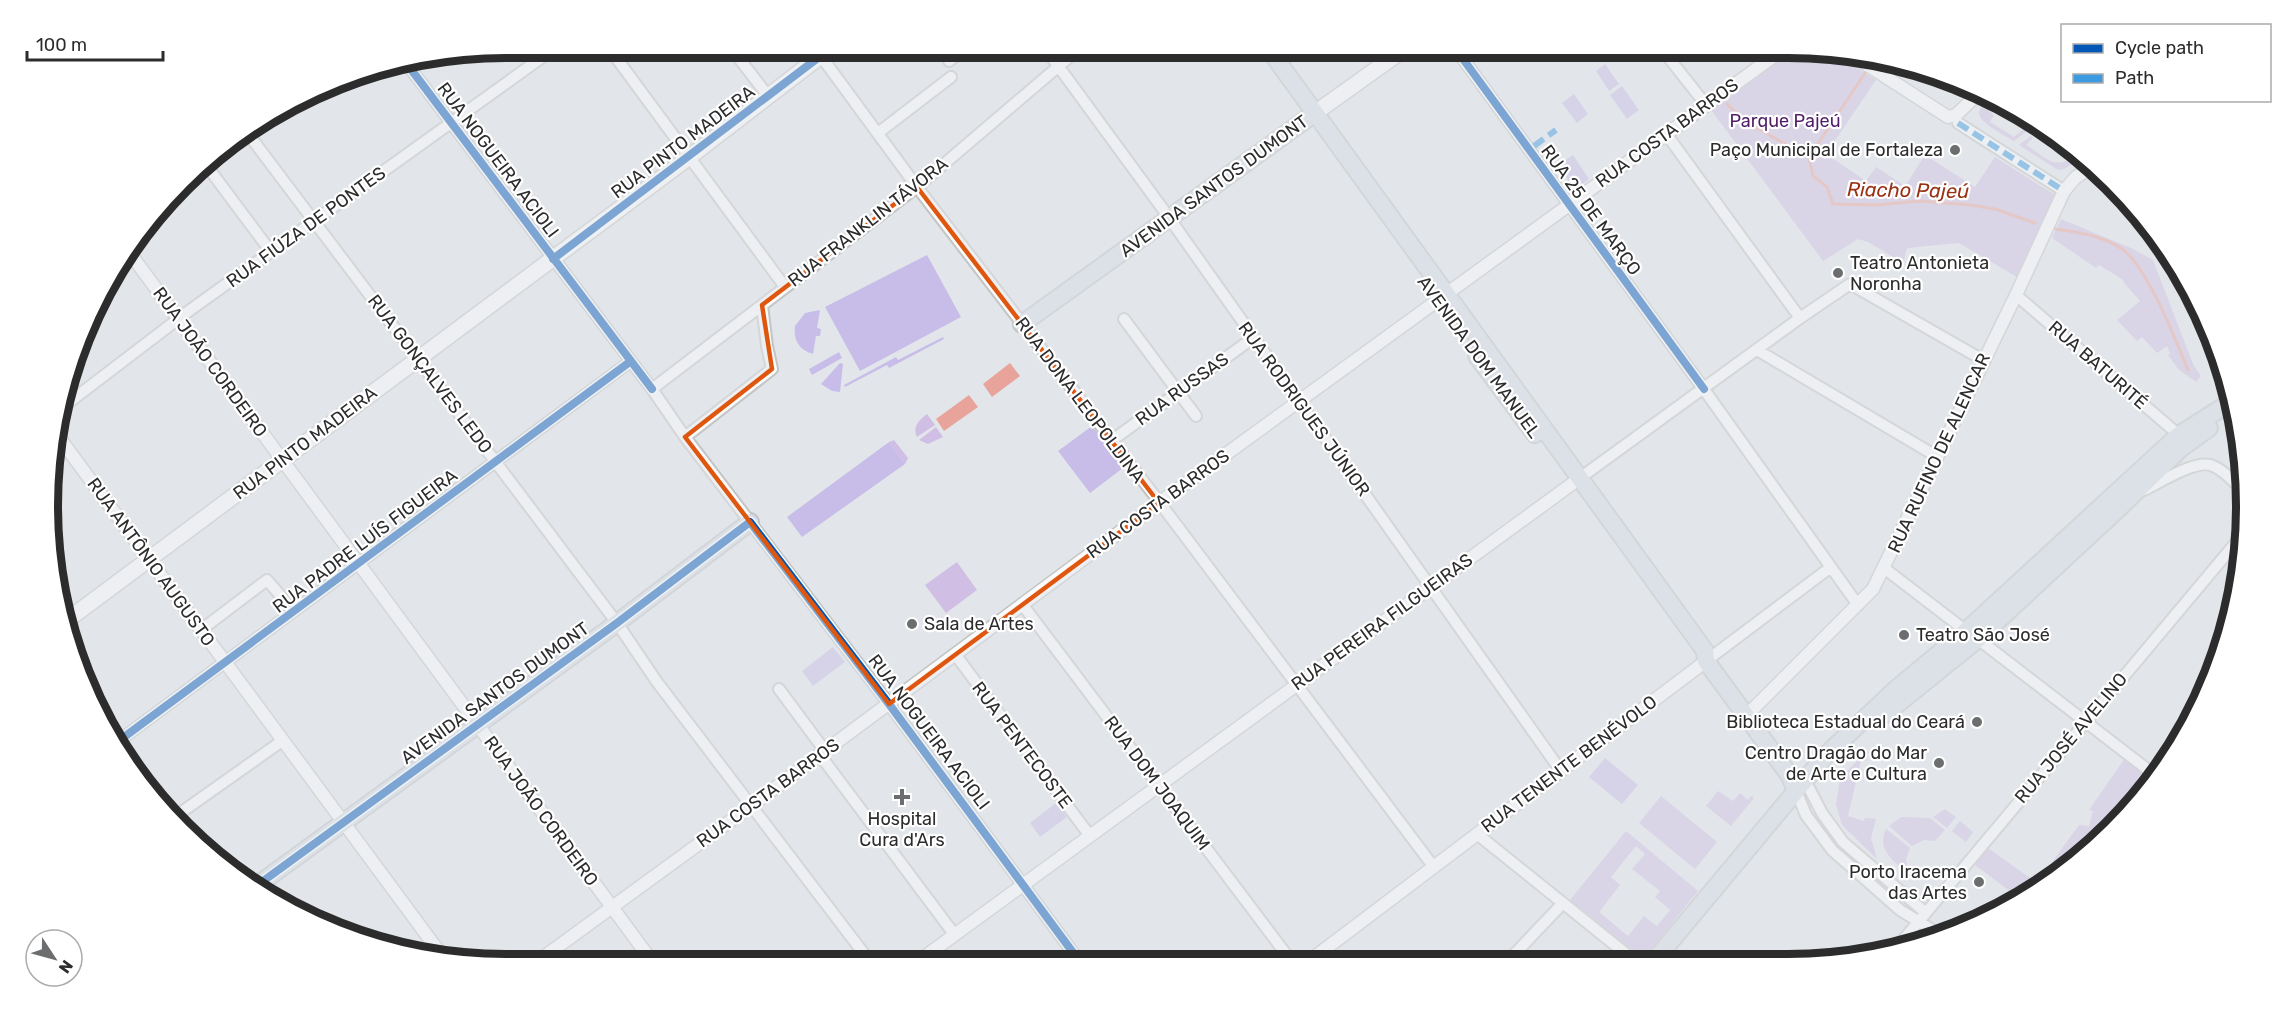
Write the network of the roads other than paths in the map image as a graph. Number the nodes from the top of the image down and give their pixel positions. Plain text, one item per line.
1 (541, 58) edge
2 (616, 58) edge
3 (739, 58) edge
4 (814, 58) edge
5 (827, 58) edge
6 (953, 58) edge
7 (1052, 58) edge
8 (1068, 58) edge
9 (1263, 58) edge
10 (1274, 58) edge
11 (1392, 58) edge
12 (1462, 58) edge
13 (1669, 58) edge
14 (1771, 58) edge
15 (949, 61) dead end
16 (1867, 65) edge
17 (1058, 66) junction
18 (411, 69) edge
19 (951, 77) dead end
20 (768, 96) junction
21 (1974, 99) edge
22 (1706, 105) junction
23 (1311, 116) junction
24 (1959, 118) junction
25 (452, 123) junction
26 (878, 133) junction
27 (1667, 135) junction
28 (251, 138) edge
29 (688, 158) junction
30 (210, 171) edge
31 (2085, 171) edge
32 (917, 187) junction
33 (2064, 190) junction
34 (1569, 205) junction
35 (1170, 219) junction
36 (315, 221) junction
37 (271, 252) junction
38 (133, 258) edge
39 (553, 259) junction
40 (785, 287) junction
41 (2016, 295) junction
42 (1442, 297) junction
43 (762, 305) junction
44 (1800, 318) junction
45 (177, 320) junction
46 (1124, 320) dead end
47 (1022, 324) junction
48 (1253, 338) junction
49 (1757, 350) junction
50 (419, 358) junction
51 (1983, 360) junction
52 (631, 361) junction
53 (651, 389) junction
54 (1704, 389) junction
55 (1178, 392) junction
56 (71, 400) edge
57 (1299, 402) junction
58 (2225, 407) edge
59 (2227, 415) edge
60 (1196, 416) dead end
61 (2200, 427) junction
62 (2179, 435) junction
63 (685, 437) junction
64 (1111, 441) junction
65 (63, 443) edge
66 (1936, 456) junction
67 (282, 461) junction
68 (495, 462) junction
69 (1576, 481) junction
70 (2236, 485) edge
71 (2130, 497) junction
72 (1159, 503) junction
73 (750, 522) junction
74 (2235, 543) edge
75 (150, 559) junction
76 (358, 564) junction
77 (1831, 567) junction
78 (1884, 568) junction
79 (1431, 586) junction
80 (286, 602) dead end
81 (1022, 604) junction
82 (1858, 605) junction
83 (73, 616) edge
84 (616, 623) junction
85 (201, 630) junction
86 (1972, 635) junction
87 (954, 654) junction
88 (1706, 661) junction
89 (225, 663) junction
90 (1296, 684) junction
91 (779, 689) dead end
92 (889, 704) junction
93 (1746, 716) junction
94 (2085, 721) junction
95 (477, 724) junction
96 (123, 738) edge
97 (282, 741) junction
98 (823, 753) junction
99 (1561, 771) junction
100 (2149, 771) edge
101 (1159, 785) junction
102 (1799, 785) junction
103 (752, 805) junction
104 (181, 812) edge
105 (343, 822) junction
106 (1477, 834) junction
107 (1090, 836) junction
108 (1433, 866) junction
109 (262, 881) edge
110 (1023, 884) junction
111 (1563, 903) junction
112 (612, 907) junction
113 (1922, 917) junction
114 (1934, 930) edge
115 (954, 934) junction
116 (1905, 938) edge
117 (436, 948) edge
118 (548, 954) edge
119 (647, 954) edge
120 (864, 954) edge
121 (928, 954) edge
122 (1073, 954) edge
123 (1286, 954) edge
124 (1318, 954) edge
125 (1515, 954) edge
126 (1626, 954) edge
127 (1660, 954) edge

1 - 25 street, RUA FIÚZA DE PONTES
2 - 29 street
3 - 20 street
4 - 20 main road, RUA PINTO MADEIRA
5 - 26 street, RUA DONA LEOPOLDINA
6 - 15 street
7 - 17 street, RUA RODRIGUES JÚNIOR
8 - 17 street, RUA FRANKLIN TÁVORA
9 - 23 main road, AVENIDA DOM MANUEL
10 - 23 main road, AVENIDA DOM MANUEL
11 - 23 main road, AVENIDA SANTOS DUMONT
12 - 34 street, RUA 25 DE MARÇO
13 - 22 street
14 - 22 street, RUA COSTA BARROS
16 - 24 street
17 - 32 street, RUA FRANKLIN TÁVORA
17 - 35 street, RUA RODRIGUES JÚNIOR
18 - 25 street, RUA NOGUEIRA ACIOLI
19 - 26 street
20 - 29 main road, RUA PINTO MADEIRA
21 - 24 street
22 - 27 street, RUA COSTA BARROS
23 - 35 main road, AVENIDA SANTOS DUMONT
23 - 42 main road, AVENIDA DOM MANUEL
24 - 33 street
25 - 36 street, RUA FIÚZA DE PONTES
25 - 39 street, RUA NOGUEIRA ACIOLI
26 - 32 street, RUA DONA LEOPOLDINA
27 - 34 street, RUA COSTA BARROS
27 - 44 street
28 - 36 street, RUA GONÇALVES LEDO
29 - 39 main road, RUA PINTO MADEIRA
29 - 40 street
30 - 37 street
31 - 33 street, RUA RUFINO DE ALENCAR
32 - 40 street, RUA FRANKLIN TÁVORA
32 - 47 street, RUA DONA LEOPOLDINA
33 - 41 street, RUA RUFINO DE ALENCAR
34 - 42 street, RUA COSTA BARROS
34 - 54 street, RUA 25 DE MARÇO
35 - 47 main road, AVENIDA SANTOS DUMONT
35 - 48 street, RUA RODRIGUES JÚNIOR
36 - 37 street, RUA FIÚZA DE PONTES
36 - 50 street, RUA GONÇALVES LEDO
37 - 45 street, RUA FIÚZA DE PONTES
38 - 45 street, RUA JOÃO CORDEIRO
39 - 50 main road, RUA PINTO MADEIRA
39 - 52 street, RUA NOGUEIRA ACIOLI
40 - 43 street, RUA FRANKLIN TÁVORA
41 - 51 street, RUA RUFINO DE ALENCAR
41 - 62 street, RUA BATURITÉ
42 - 57 street, RUA COSTA BARROS
42 - 69 main road, AVENIDA DOM MANUEL
43 - 53 street, RUA FRANKLIN TÁVORA
43 - 63 street
44 - 49 street, RUA PEREIRA FILGUEIRAS
44 - 51 street, RUA PEREIRA FILGUEIRAS
45 - 56 street, RUA FIÚZA DE PONTES
45 - 67 street, RUA JOÃO CORDEIRO
46 - 55 street
47 - 64 street, RUA DONA LEOPOLDINA
48 - 55 street, RUA RUSSAS
48 - 57 street, RUA RODRIGUES JÚNIOR
49 - 54 street, RUA PEREIRA FILGUEIRAS
49 - 66 street
50 - 67 main road, RUA PINTO MADEIRA
50 - 68 street, RUA GONÇALVES LEDO
51 - 66 street, RUA RUFINO DE ALENCAR
52 - 53 street, RUA NOGUEIRA ACIOLI
52 - 68 street, RUA PADRE LUÍS FIGUEIRA
53 - 63 street, RUA NOGUEIRA ACIOLI
54 - 69 street, RUA PEREIRA FILGUEIRAS
54 - 77 street, RUA 25 DE MARÇO
55 - 60 street
55 - 64 street, RUA RUSSAS
57 - 72 street, RUA COSTA BARROS
57 - 79 street, RUA RODRIGUES JÚNIOR
58 - 61 main road
59 - 61 main road
61 - 62 main road
61 - 71 main road
62 - 86 main road
63 - 73 street, RUA NOGUEIRA ACIOLI
64 - 72 street, RUA DONA LEOPOLDINA
65 - 75 street, RUA ANTÔNIO AUGUSTO
66 - 78 street, RUA RUFINO DE ALENCAR
67 - 75 main road, RUA PINTO MADEIRA
67 - 76 street, RUA JOÃO CORDEIRO
68 - 76 street, RUA PADRE LUÍS FIGUEIRA
68 - 84 street, RUA GONÇALVES LEDO
69 - 79 street, RUA PEREIRA FILGUEIRAS
69 - 88 main road, AVENIDA DOM MANUEL
70 - 71 street
71 - 86 main road
72 - 81 street, RUA COSTA BARROS
72 - 90 street, RUA DONA LEOPOLDINA
73 - 84 main road, AVENIDA SANTOS DUMONT
73 - 92 street, RUA NOGUEIRA ACIOLI
74 - 94 street, RUA JOSÉ AVELINO
75 - 83 main road, RUA PINTO MADEIRA
75 - 85 street, RUA ANTÔNIO AUGUSTO
76 - 89 street, RUA PADRE LUÍS FIGUEIRA
76 - 95 street, RUA JOÃO CORDEIRO
77 - 82 street, RUA 25 DE MARÇO
77 - 88 street, RUA TENENTE BENÉVOLO
78 - 82 street, RUA RUFINO DE ALENCAR
78 - 86 street
79 - 90 street, RUA PEREIRA FILGUEIRAS
79 - 99 street, RUA RODRIGUES JÚNIOR
80 - 85 street
81 - 87 street, RUA COSTA BARROS
81 - 101 street, RUA DOM JOAQUIM
82 - 93 street, RUA RUFINO DE ALENCAR
84 - 95 main road, AVENIDA SANTOS DUMONT
84 - 103 street, RUA GONÇALVES LEDO
85 - 89 street, RUA ANTÔNIO AUGUSTO
86 - 94 street
86 - 102 main road
87 - 92 street, RUA COSTA BARROS
87 - 107 street, RUA PENTECOSTE
88 - 93 main road, AVENIDA DOM MANUEL
88 - 99 street, RUA TENENTE BENÉVOLO
89 - 96 street, RUA PADRE LUÍS FIGUEIRA
89 - 97 street, RUA ANTÔNIO AUGUSTO
90 - 101 street, RUA PEREIRA FILGUEIRAS
90 - 108 street, RUA DONA LEOPOLDINA
91 - 98 street
92 - 98 street, RUA COSTA BARROS
92 - 110 street, RUA NOGUEIRA ACIOLI
93 - 102 main road, AVENIDA DOM MANUEL
94 - 100 street
94 - 113 street, RUA JOSÉ AVELINO
95 - 105 main road, AVENIDA SANTOS DUMONT
95 - 112 street, RUA JOÃO CORDEIRO
97 - 104 street
97 - 105 street, RUA ANTÔNIO AUGUSTO
98 - 103 street, RUA COSTA BARROS
98 - 115 street
99 - 106 street, RUA TENENTE BENÉVOLO
101 - 107 street, RUA PEREIRA FILGUEIRAS
101 - 123 street, RUA DOM JOAQUIM
102 - 113 street
102 - 127 main road
103 - 112 street, RUA COSTA BARROS
103 - 120 street, RUA GONÇALVES LEDO
105 - 109 main road, AVENIDA SANTOS DUMONT
105 - 117 street, RUA ANTÔNIO AUGUSTO
106 - 108 street, RUA TENENTE BENÉVOLO
106 - 111 street
107 - 110 street, RUA PEREIRA FILGUEIRAS
108 - 124 street, RUA TENENTE BENÉVOLO
110 - 115 street, RUA PEREIRA FILGUEIRAS
110 - 122 street, RUA NOGUEIRA ACIOLI
111 - 125 street
111 - 126 street
112 - 118 street, RUA COSTA BARROS
112 - 119 street, RUA JOÃO CORDEIRO
113 - 114 street
113 - 116 street, RUA JOSÉ AVELINO
115 - 121 street, RUA PEREIRA FILGUEIRAS

